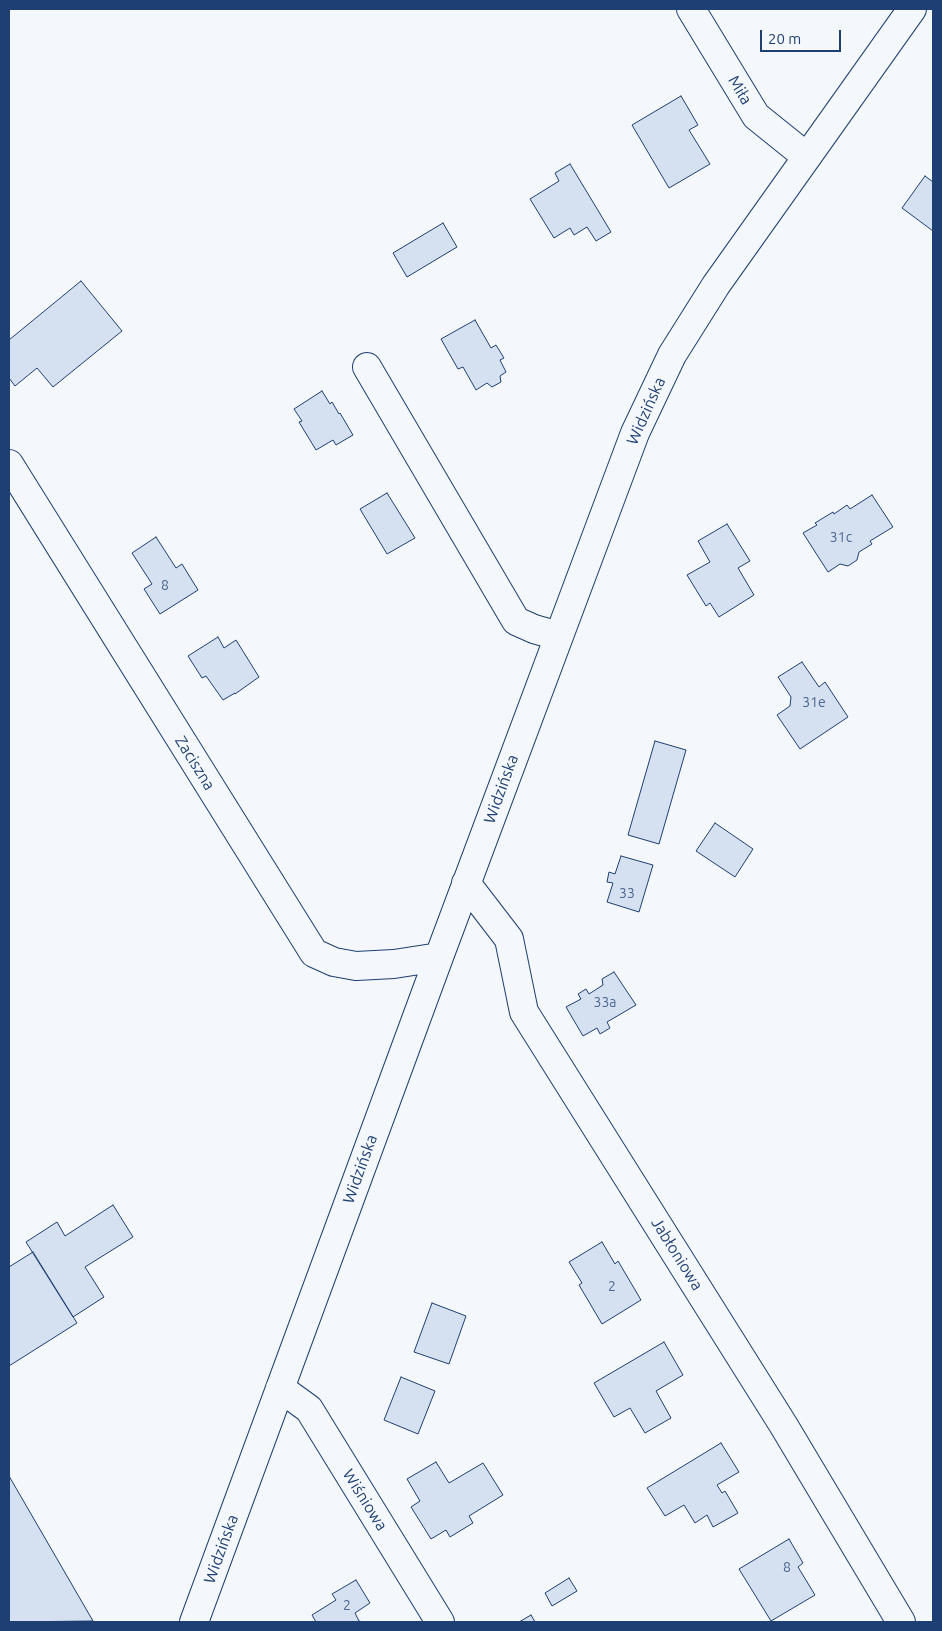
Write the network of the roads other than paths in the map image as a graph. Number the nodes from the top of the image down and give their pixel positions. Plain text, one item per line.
1 (691, 9) edge
2 (912, 9) edge
3 (807, 157) junction
4 (367, 367) dead end
5 (9, 464) edge
6 (558, 636) junction
7 (466, 883) junction
8 (438, 957) junction
9 (280, 1388) junction
10 (194, 1622) edge
11 (440, 1622) edge
12 (901, 1622) edge

1 - 3 street, Miła
2 - 3 street, Widzińska
3 - 6 street, Widzińska
4 - 6 street
5 - 8 street, Zaciszna
6 - 7 street, Widzińska
7 - 8 street, Widzińska
7 - 12 street, Jabłoniowa
8 - 9 street, Widzińska
9 - 10 street, Widzińska
9 - 11 street, Wiśniowa

